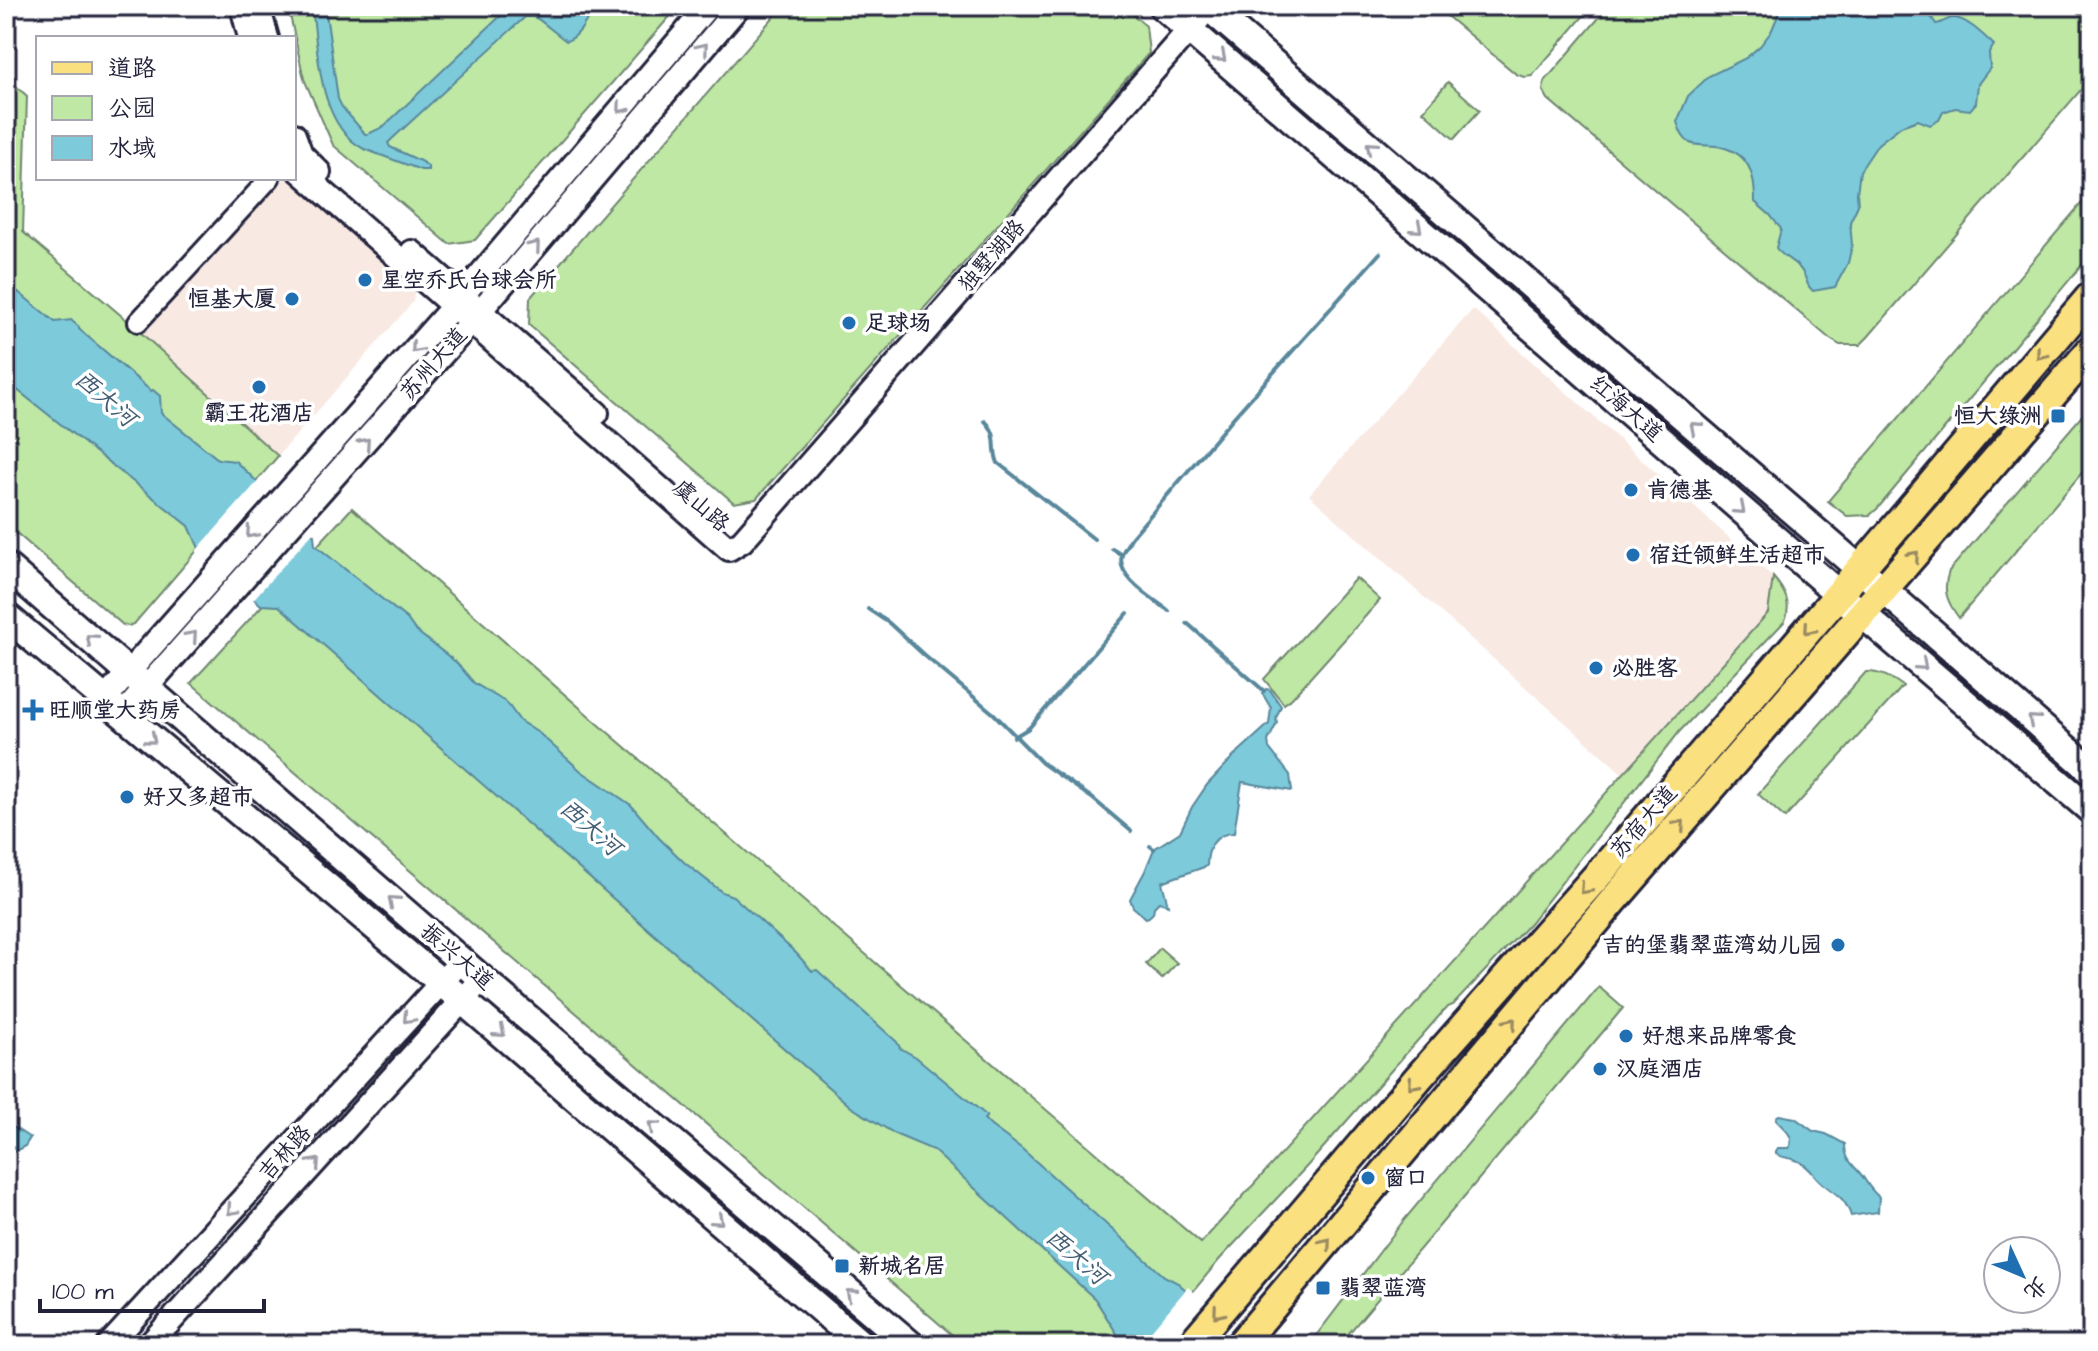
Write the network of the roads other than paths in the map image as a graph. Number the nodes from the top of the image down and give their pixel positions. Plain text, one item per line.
1 (242, 6) edge
2 (258, 6) edge
3 (708, 6) edge
4 (739, 6) edge
5 (1162, 6) edge
6 (1209, 6) edge
7 (1190, 29) junction
8 (250, 36) edge
9 (266, 36) edge
10 (296, 151) edge
11 (268, 180) edge
12 (2092, 295) edge
13 (457, 301) junction
14 (475, 317) junction
15 (138, 322) dead end
16 (2092, 349) edge
17 (742, 541) joint
18 (6, 566) edge
19 (1860, 569) junction
20 (1884, 590) junction
21 (1839, 594) junction
22 (1863, 615) junction
23 (6, 616) edge
24 (138, 679) junction
25 (113, 708) junction
26 (2092, 771) edge
27 (2092, 811) edge
28 (461, 961) junction
29 (482, 979) junction
30 (440, 982) junction
31 (462, 1000) junction
32 (109, 1345) edge
33 (149, 1345) edge
34 (862, 1345) edge
35 (911, 1345) edge
36 (1191, 1345) edge
37 (1240, 1345) edge

1 - 8 street
2 - 9 street
3 -> 13 street, 苏州大道
14 -> 4 street, 苏州大道
5 - 7 main road, 红海大道
6 - 7 street, 独墅湖路
19 -> 6 main road, 红海大道
7 - 17 street, 独墅湖路
7 -> 21 main road, 红海大道
10 - 13 street, 虞山路
11 - 15 street
12 -> 19 main road, 苏宿大道
13 - 14 street, 虞山路
13 -> 24 street, 苏州大道
14 - 17 street, 虞山路
24 -> 14 street, 苏州大道
20 -> 16 main road, 苏宿大道
24 -> 18 main road, 振兴大道
19 - 20 main road, 红海大道
19 - 21 main road, 苏宿大道
20 - 22 main road, 苏宿大道
26 -> 20 main road, 红海大道
21 - 22 main road, 红海大道
21 -> 36 main road, 苏宿大道
22 -> 27 main road, 红海大道
37 -> 22 main road, 苏宿大道
23 - 25 main road, 振兴大道
24 - 25 street, 苏州大道
28 -> 24 main road, 振兴大道
25 -> 30 main road, 振兴大道
28 - 29 main road, 振兴大道
28 - 30 street, 吉林路
29 - 31 street, 吉林路
35 -> 29 main road, 振兴大道
30 - 31 main road, 振兴大道
30 -> 32 street, 吉林路
33 -> 31 street, 吉林路
31 -> 34 main road, 振兴大道

